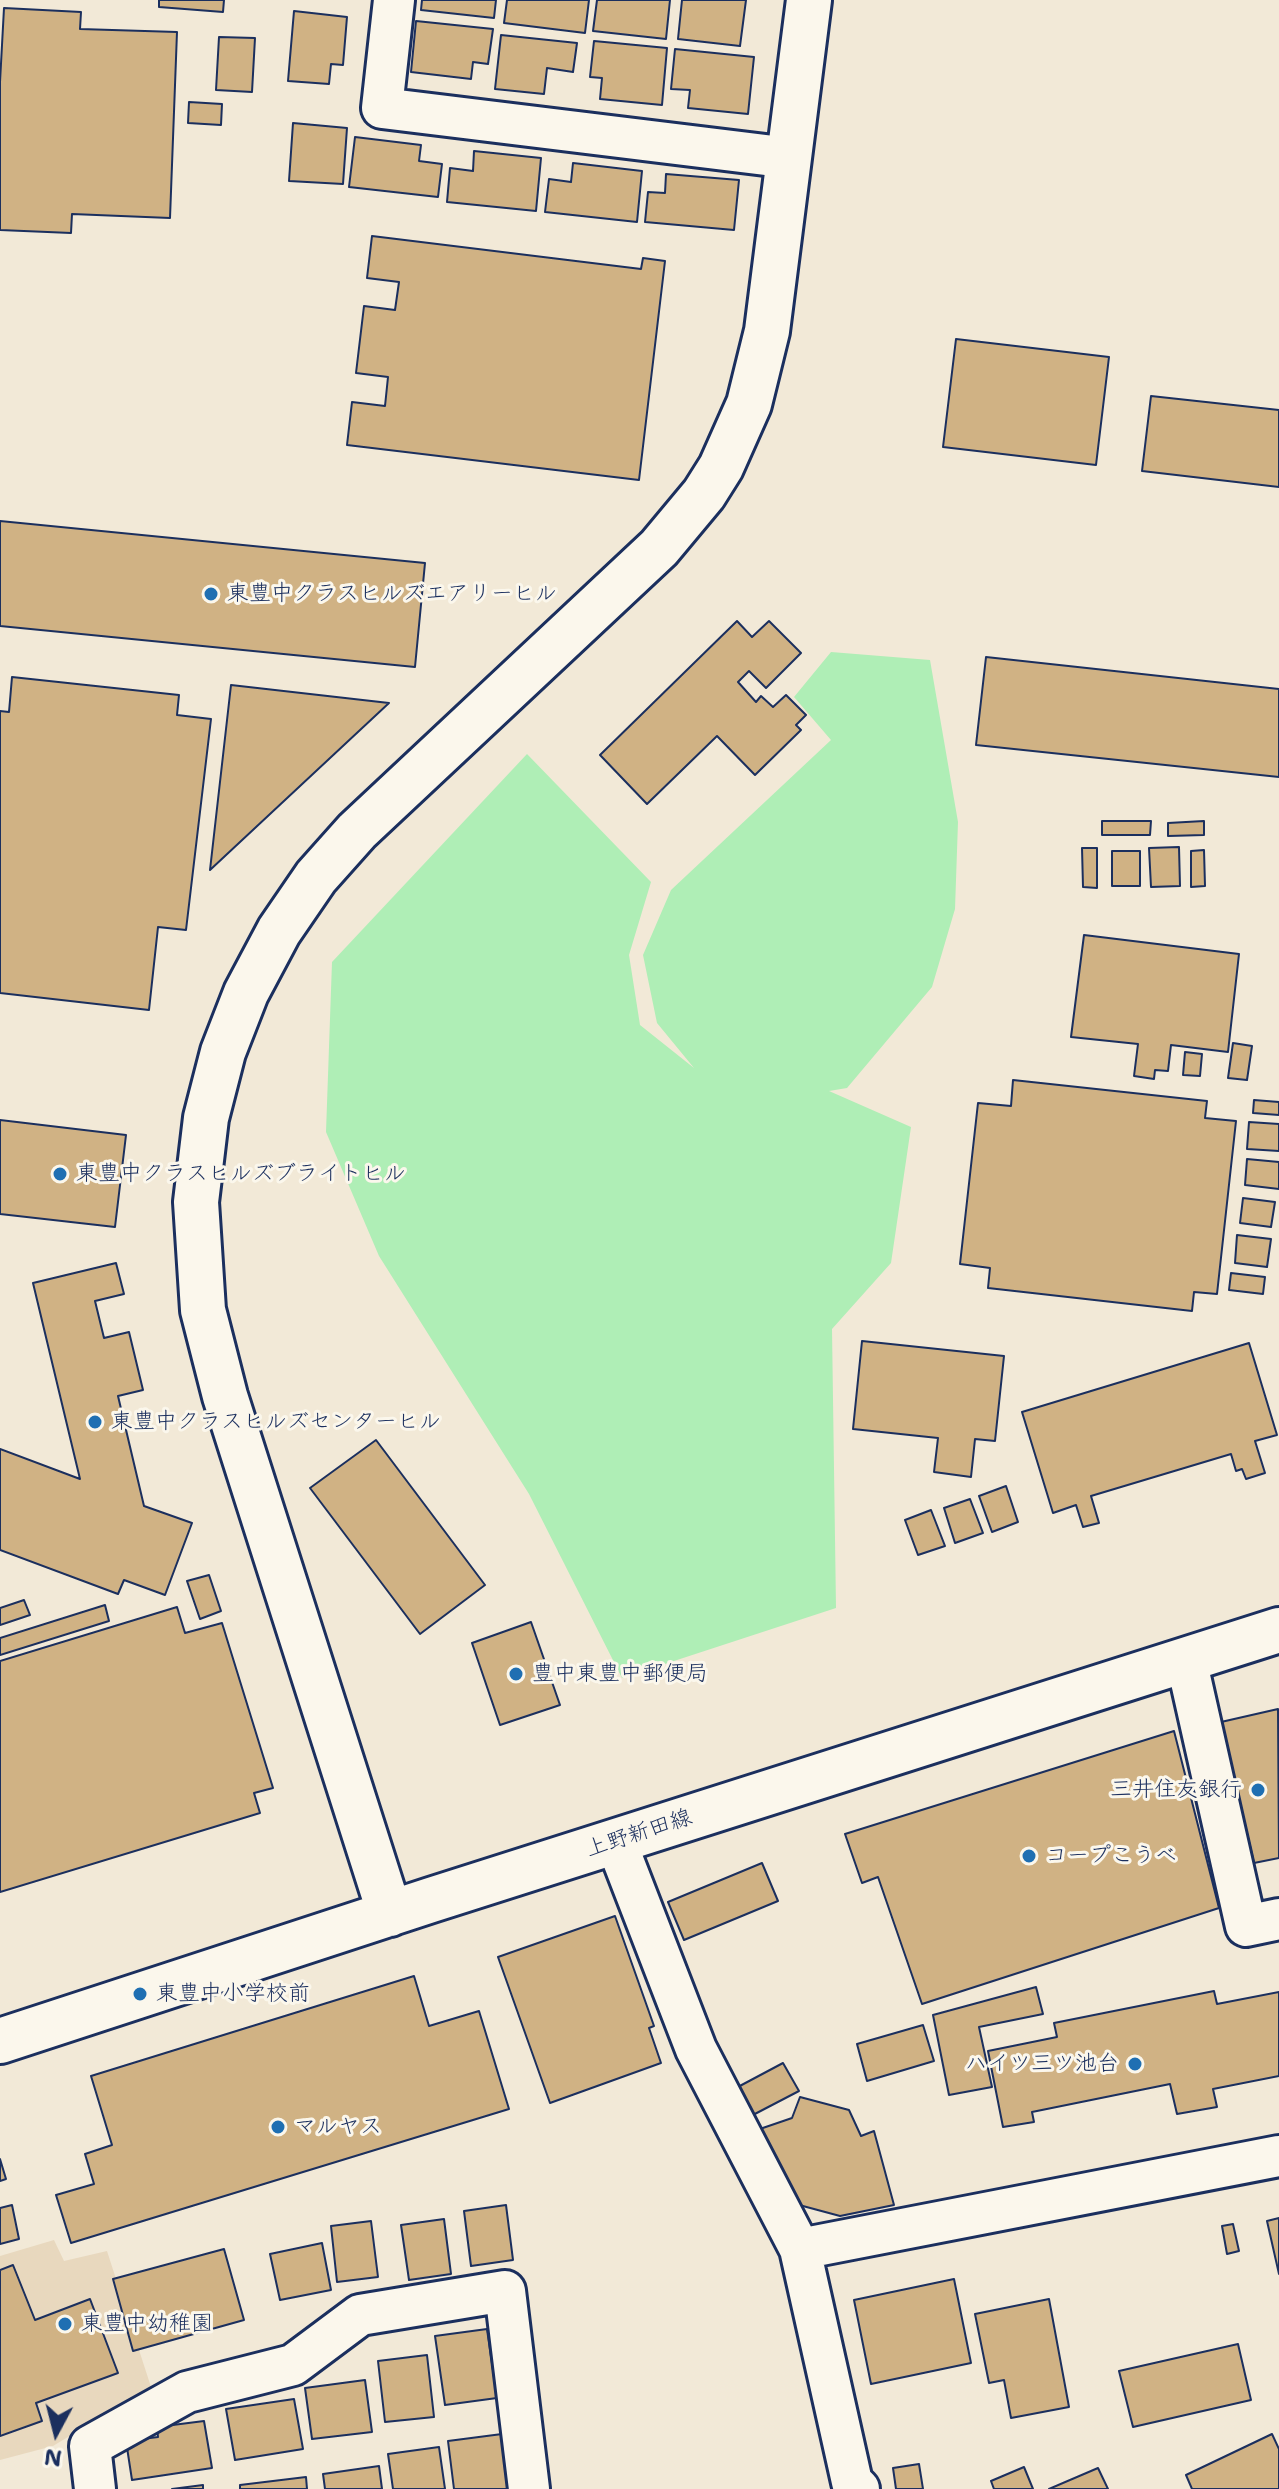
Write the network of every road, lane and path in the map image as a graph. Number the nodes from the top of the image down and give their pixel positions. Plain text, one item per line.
1 (394, 0) edge
2 (809, 0) edge
3 (790, 158) junction
4 (1279, 1630) edge
5 (1186, 1659) junction
6 (616, 1842) junction
7 (390, 1914) junction
8 (1279, 1919) edge
9 (0, 2041) edge
10 (1279, 2156) edge
11 (800, 2249) junction
12 (846, 2487) edge
13 (95, 2489) edge
14 (529, 2489) edge

1 - 3 street
2 - 3 street
3 - 7 street
4 - 5 street, 上野新田線
5 - 6 street, 上野新田線
5 - 8 street
6 - 7 street, 上野新田線
6 - 11 street
7 - 9 street, 上野新田線
10 - 11 street
11 - 12 street
13 - 14 street

